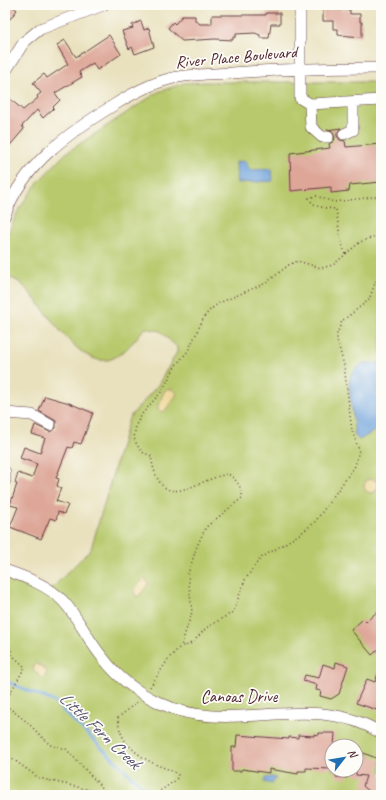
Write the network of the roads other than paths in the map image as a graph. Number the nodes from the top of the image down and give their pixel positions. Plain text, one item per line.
1 (102, 5) edge
2 (300, 5) edge
3 (301, 68) junction
4 (381, 68) edge
5 (5, 72) edge
6 (381, 100) edge
7 (353, 102) junction
8 (310, 104) junction
9 (344, 134) dead end
10 (328, 137) dead end
11 (5, 215) edge
12 (5, 413) edge
13 (50, 425) dead end
14 (5, 472) edge
15 (5, 482) edge
16 (5, 570) edge
17 (381, 732) edge

1 - 5 street
2 - 3 street
3 - 4 street, River Place Boulevard
3 - 8 street
3 - 11 street, River Place Boulevard
6 - 7 street
7 - 8 street
7 - 9 street
8 - 10 street
12 - 13 street
14 - 15 street
16 - 17 street, Canoas Drive

